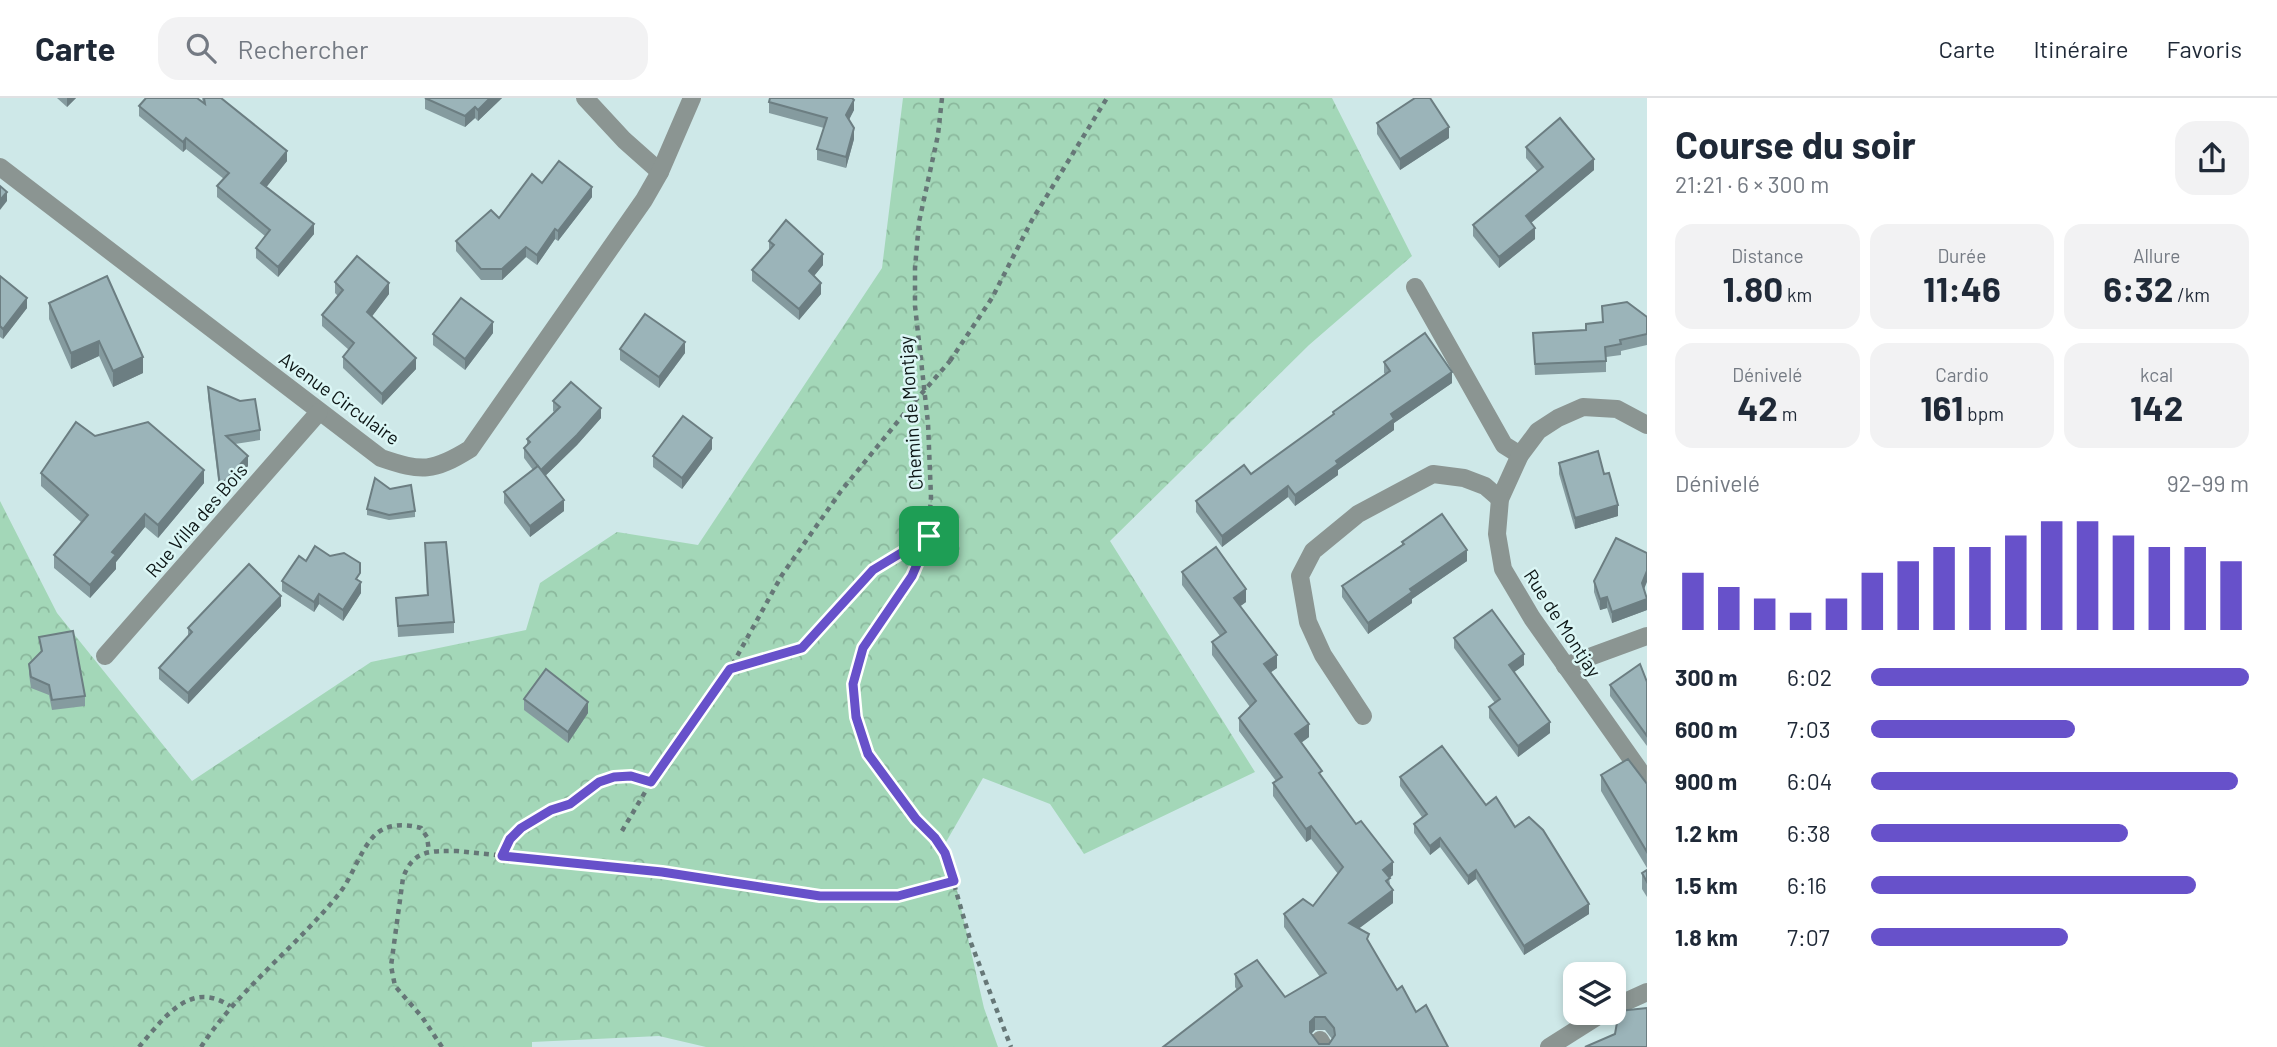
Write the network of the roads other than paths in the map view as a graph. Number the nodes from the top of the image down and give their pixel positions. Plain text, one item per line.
1 (585, 98) edge
2 (692, 98) edge
3 (0, 167) edge
4 (660, 172) junction
5 (1415, 287) dead end
6 (319, 412) junction
7 (1647, 425) edge
8 (1520, 455) junction
9 (1500, 499) junction
10 (1647, 636) edge
11 (105, 656) dead end
12 (1565, 666) junction
13 (1363, 716) dead end
14 (1647, 781) edge
15 (1647, 992) edge
16 (1626, 1002) edge
17 (1584, 1025) edge
18 (1549, 1047) edge

1 - 4 street
2 - 4 street, Avenue Circulaire
3 - 6 street, Avenue Circulaire
4 - 6 street, Avenue Circulaire
5 - 8 street
6 - 11 street, Rue Villa des Bois
7 - 8 street, Rue de Montjay
8 - 9 street, Rue de Montjay
9 - 12 street, Rue de Montjay
9 - 13 street
10 - 12 street
12 - 14 street, Rue de Montjay
15 - 16 street
17 - 18 street

